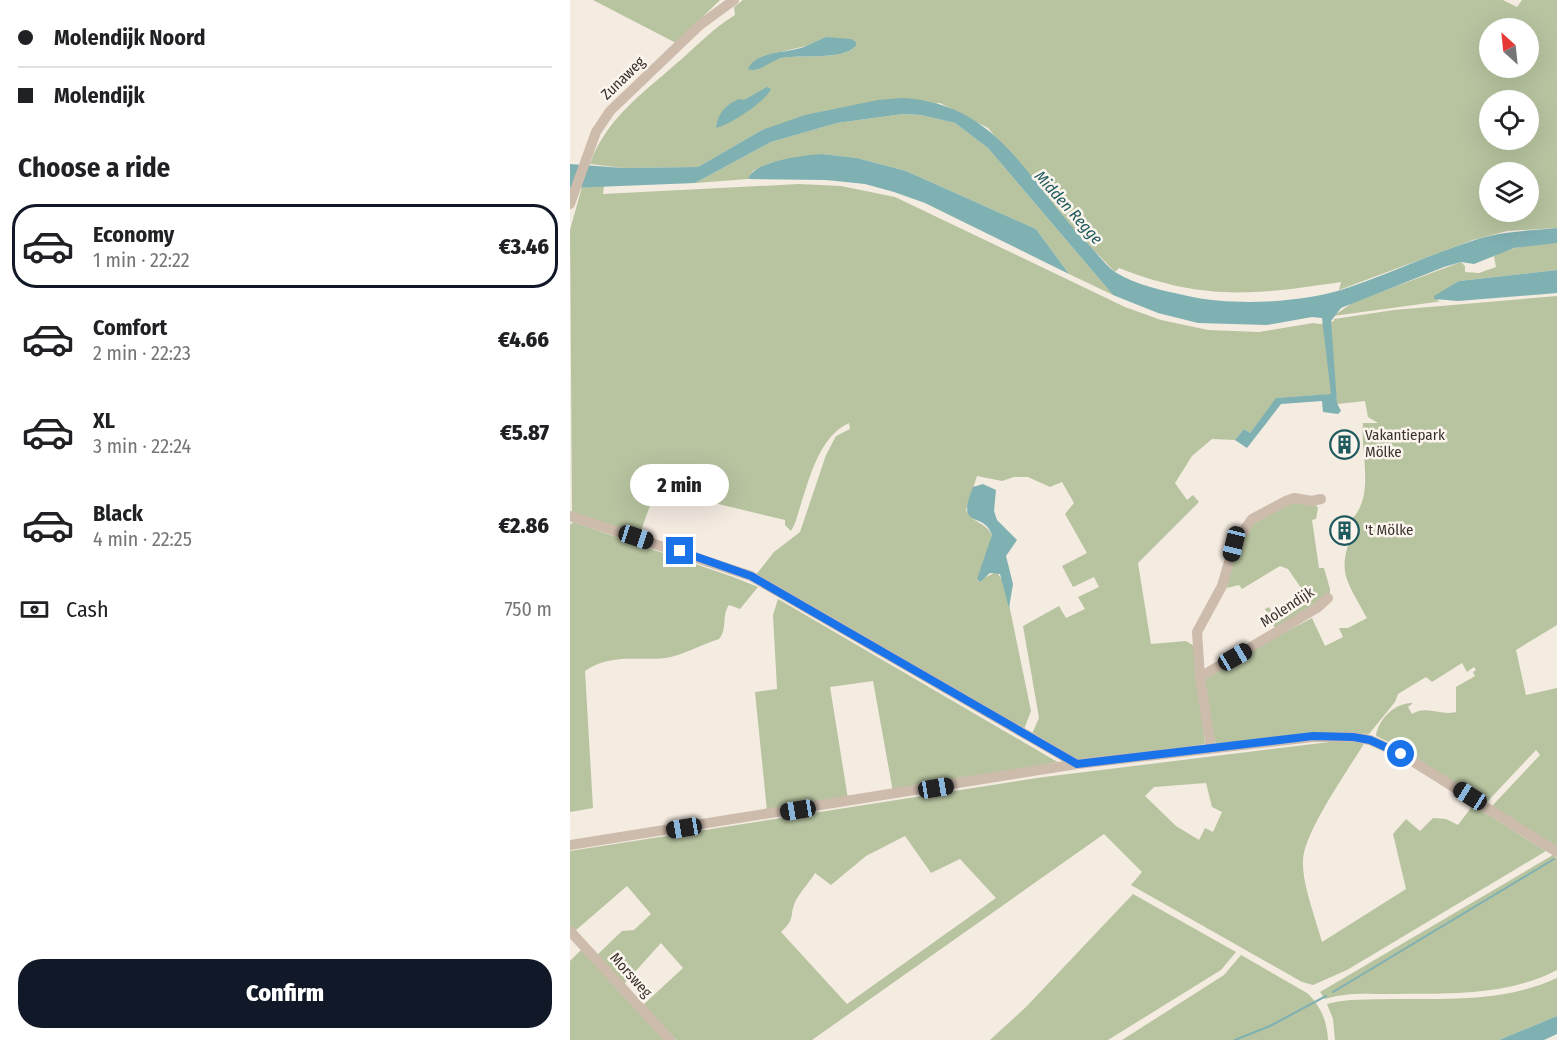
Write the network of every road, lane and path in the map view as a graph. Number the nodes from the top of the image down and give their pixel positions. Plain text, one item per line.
1 (734, 0) edge
2 (570, 204) edge
3 (1321, 499) dead end
4 (570, 516) edge
5 (1328, 598) dead end
6 (1200, 677) junction
7 (1211, 748) junction
8 (1077, 764) junction
9 (570, 845) edge
10 (1557, 852) edge
11 (570, 931) edge
12 (670, 1040) edge

1 - 2 street, Zunaweg
3 - 6 street
4 - 8 street
5 - 6 street, Molendijk
6 - 7 street
7 - 8 street
7 - 10 street
8 - 9 street
11 - 12 street, Morsweg

